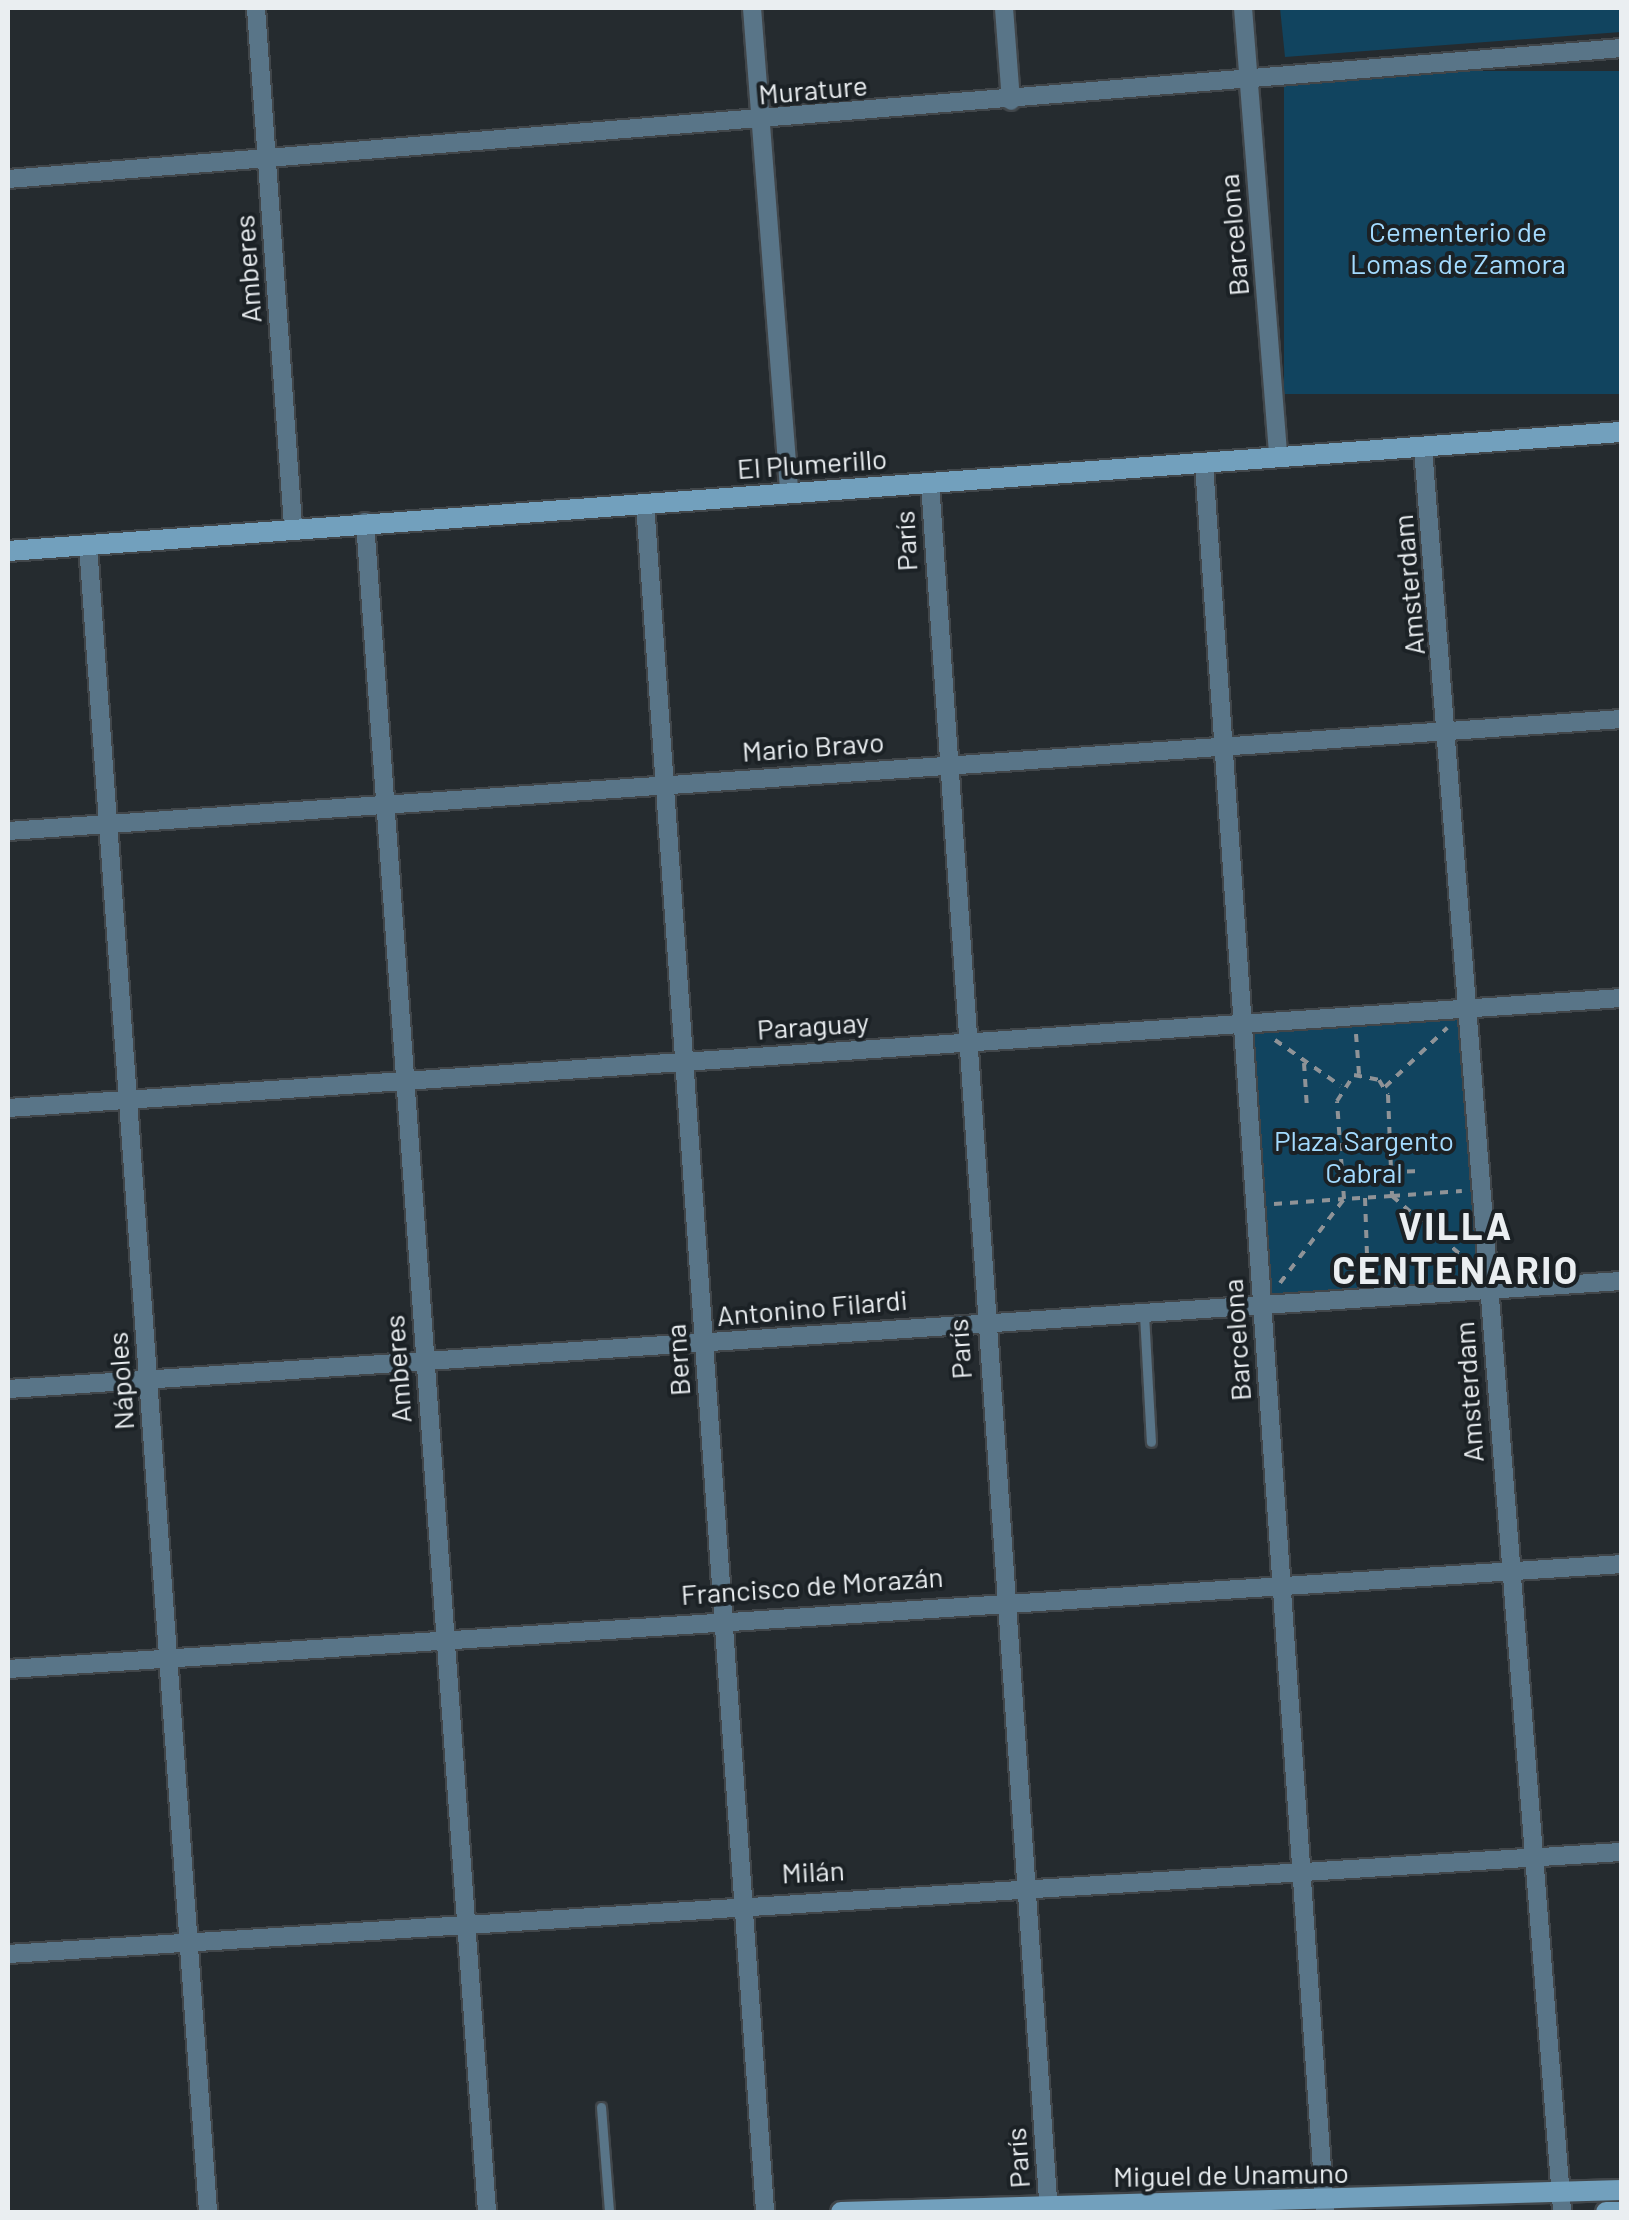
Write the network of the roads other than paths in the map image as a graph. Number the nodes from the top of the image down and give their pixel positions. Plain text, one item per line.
1 (256, 8) edge
2 (752, 8) edge
3 (1004, 8) edge
4 (1242, 8) edge
5 (1622, 48) edge
6 (1248, 82) junction
7 (1010, 101) junction
8 (760, 121) junction
9 (267, 156) junction
10 (8, 179) edge
11 (1622, 432) edge
12 (1423, 448) junction
13 (1278, 457) junction
14 (1204, 464) junction
15 (930, 482) junction
16 (789, 492) junction
17 (645, 504) junction
18 (366, 522) junction
19 (293, 526) junction
20 (88, 544) junction
21 (8, 551) edge
22 (1622, 719) edge
23 (1449, 731) junction
24 (1226, 745) junction
25 (946, 765) junction
26 (668, 782) junction
27 (387, 804) junction
28 (108, 823) junction
29 (8, 831) edge
30 (1622, 998) edge
31 (1467, 1008) junction
32 (1247, 1022) junction
33 (967, 1042) junction
34 (686, 1061) junction
35 (405, 1081) junction
36 (126, 1099) junction
37 (8, 1108) edge
38 (1622, 1282) edge
39 (1487, 1284) junction
40 (1261, 1307) junction
41 (1144, 1312) junction
42 (984, 1318) junction
43 (704, 1344) junction
44 (424, 1360) junction
45 (148, 1380) junction
46 (8, 1390) edge
47 (1152, 1442) dead end
48 (1622, 1564) edge
49 (1510, 1570) junction
50 (1284, 1585) junction
51 (1003, 1600) junction
52 (722, 1619) junction
53 (445, 1637) junction
54 (169, 1660) junction
55 (8, 1669) edge
56 (1622, 1852) edge
57 (1538, 1857) junction
58 (1306, 1867) junction
59 (1024, 1886) junction
60 (743, 1902) junction
61 (466, 1921) junction
62 (187, 1942) junction
63 (8, 1954) edge
64 (600, 2107) dead end
65 (1622, 2190) edge
66 (1561, 2202) edge
67 (1325, 2206) edge
68 (1266, 2208) edge
69 (1049, 2209) edge
70 (208, 2212) edge
71 (487, 2212) edge
72 (609, 2212) edge
73 (765, 2212) edge
74 (842, 2212) edge
75 (854, 2212) edge
76 (1606, 2212) edge
77 (1622, 2212) edge

1 - 9 street, Amberes
2 - 8 street
3 - 7 street
4 - 6 street, Barcelona
5 - 6 street, Murature
6 - 7 street, Murature
6 - 13 street, Barcelona
7 - 8 street, Murature
8 - 9 street, Murature
8 - 16 street
9 - 10 street, Murature
9 - 19 street, Amberes
11 - 12 street, El Plumerillo
12 - 13 street, El Plumerillo
12 - 23 street, Amsterdam
13 - 14 street, El Plumerillo
14 - 15 street, El Plumerillo
14 - 24 street, Barcelona
15 - 16 street, El Plumerillo
15 - 25 street, París
16 - 17 street, El Plumerillo
17 - 18 street, El Plumerillo
17 - 26 street, Berna
18 - 19 street, El Plumerillo
18 - 27 street, Amberes
19 - 20 street, El Plumerillo
20 - 21 street, El Plumerillo
20 - 28 street, Nápoles
22 - 23 street, Mario Bravo
23 - 24 street, Mario Bravo
23 - 31 street, Amsterdam
24 - 25 street, Mario Bravo
24 - 32 street, Barcelona
25 - 26 street, Mario Bravo
25 - 33 street, París
26 - 27 street, Mario Bravo
26 - 34 street, Berna
27 - 28 street, Mario Bravo
27 - 35 street, Amberes
28 - 29 street, Mario Bravo
28 - 36 street, Nápoles
30 - 31 street, Paraguay
31 - 32 street, Paraguay
31 - 39 street, Amsterdam
32 - 33 street, Paraguay
32 - 40 street, Barcelona
33 - 34 street, Paraguay
33 - 42 street, París
34 - 35 street, Paraguay
34 - 43 street, Berna
35 - 36 street, Paraguay
35 - 44 street, Amberes
36 - 37 street, Paraguay
36 - 45 street, Nápoles
38 - 39 street, Antonino Filardi
39 - 40 street, Antonino Filardi
39 - 49 street, Amsterdam
40 - 41 street, Antonino Filardi
40 - 50 street, Barcelona
41 - 42 street, Antonino Filardi
41 - 47 lane
42 - 43 street, Antonino Filardi
42 - 51 street, París
43 - 44 street, Antonino Filardi
43 - 52 street, Berna
44 - 45 street, Antonino Filardi
44 - 53 street, Amberes
45 - 46 street, Antonino Filardi
45 - 54 street, Nápoles
48 - 49 street, Francisco de Morazán
49 - 50 street, Francisco de Morazán
49 - 57 street, Amsterdam
50 - 51 street, Francisco de Morazán
50 - 58 street, Barcelona
51 - 52 street, Francisco de Morazán
51 - 59 street, París
52 - 53 street, Francisco de Morazán
52 - 60 street, Berna
53 - 54 street, Francisco de Morazán
53 - 61 street, Amberes
54 - 55 street, Francisco de Morazán
54 - 62 street, Nápoles
56 - 57 street, Milán
57 - 58 street, Milán
57 - 66 street, Amsterdam
58 - 59 street, Milán
58 - 67 street, Barcelona
59 - 60 street, Milán
59 - 69 street, París
60 - 61 street, Milán
60 - 73 street, Berna
61 - 62 street, Milán
61 - 71 street, Amberes
62 - 63 street, Milán
62 - 70 street, Nápoles
64 - 72 lane
65 - 66 street, Miguel de Unamuno
66 - 67 street, Miguel de Unamuno
67 - 68 street, Miguel de Unamuno
68 - 69 street, Miguel de Unamuno
69 - 75 street, Miguel de Unamuno
74 - 75 street, Miguel de Unamuno
76 - 77 street

